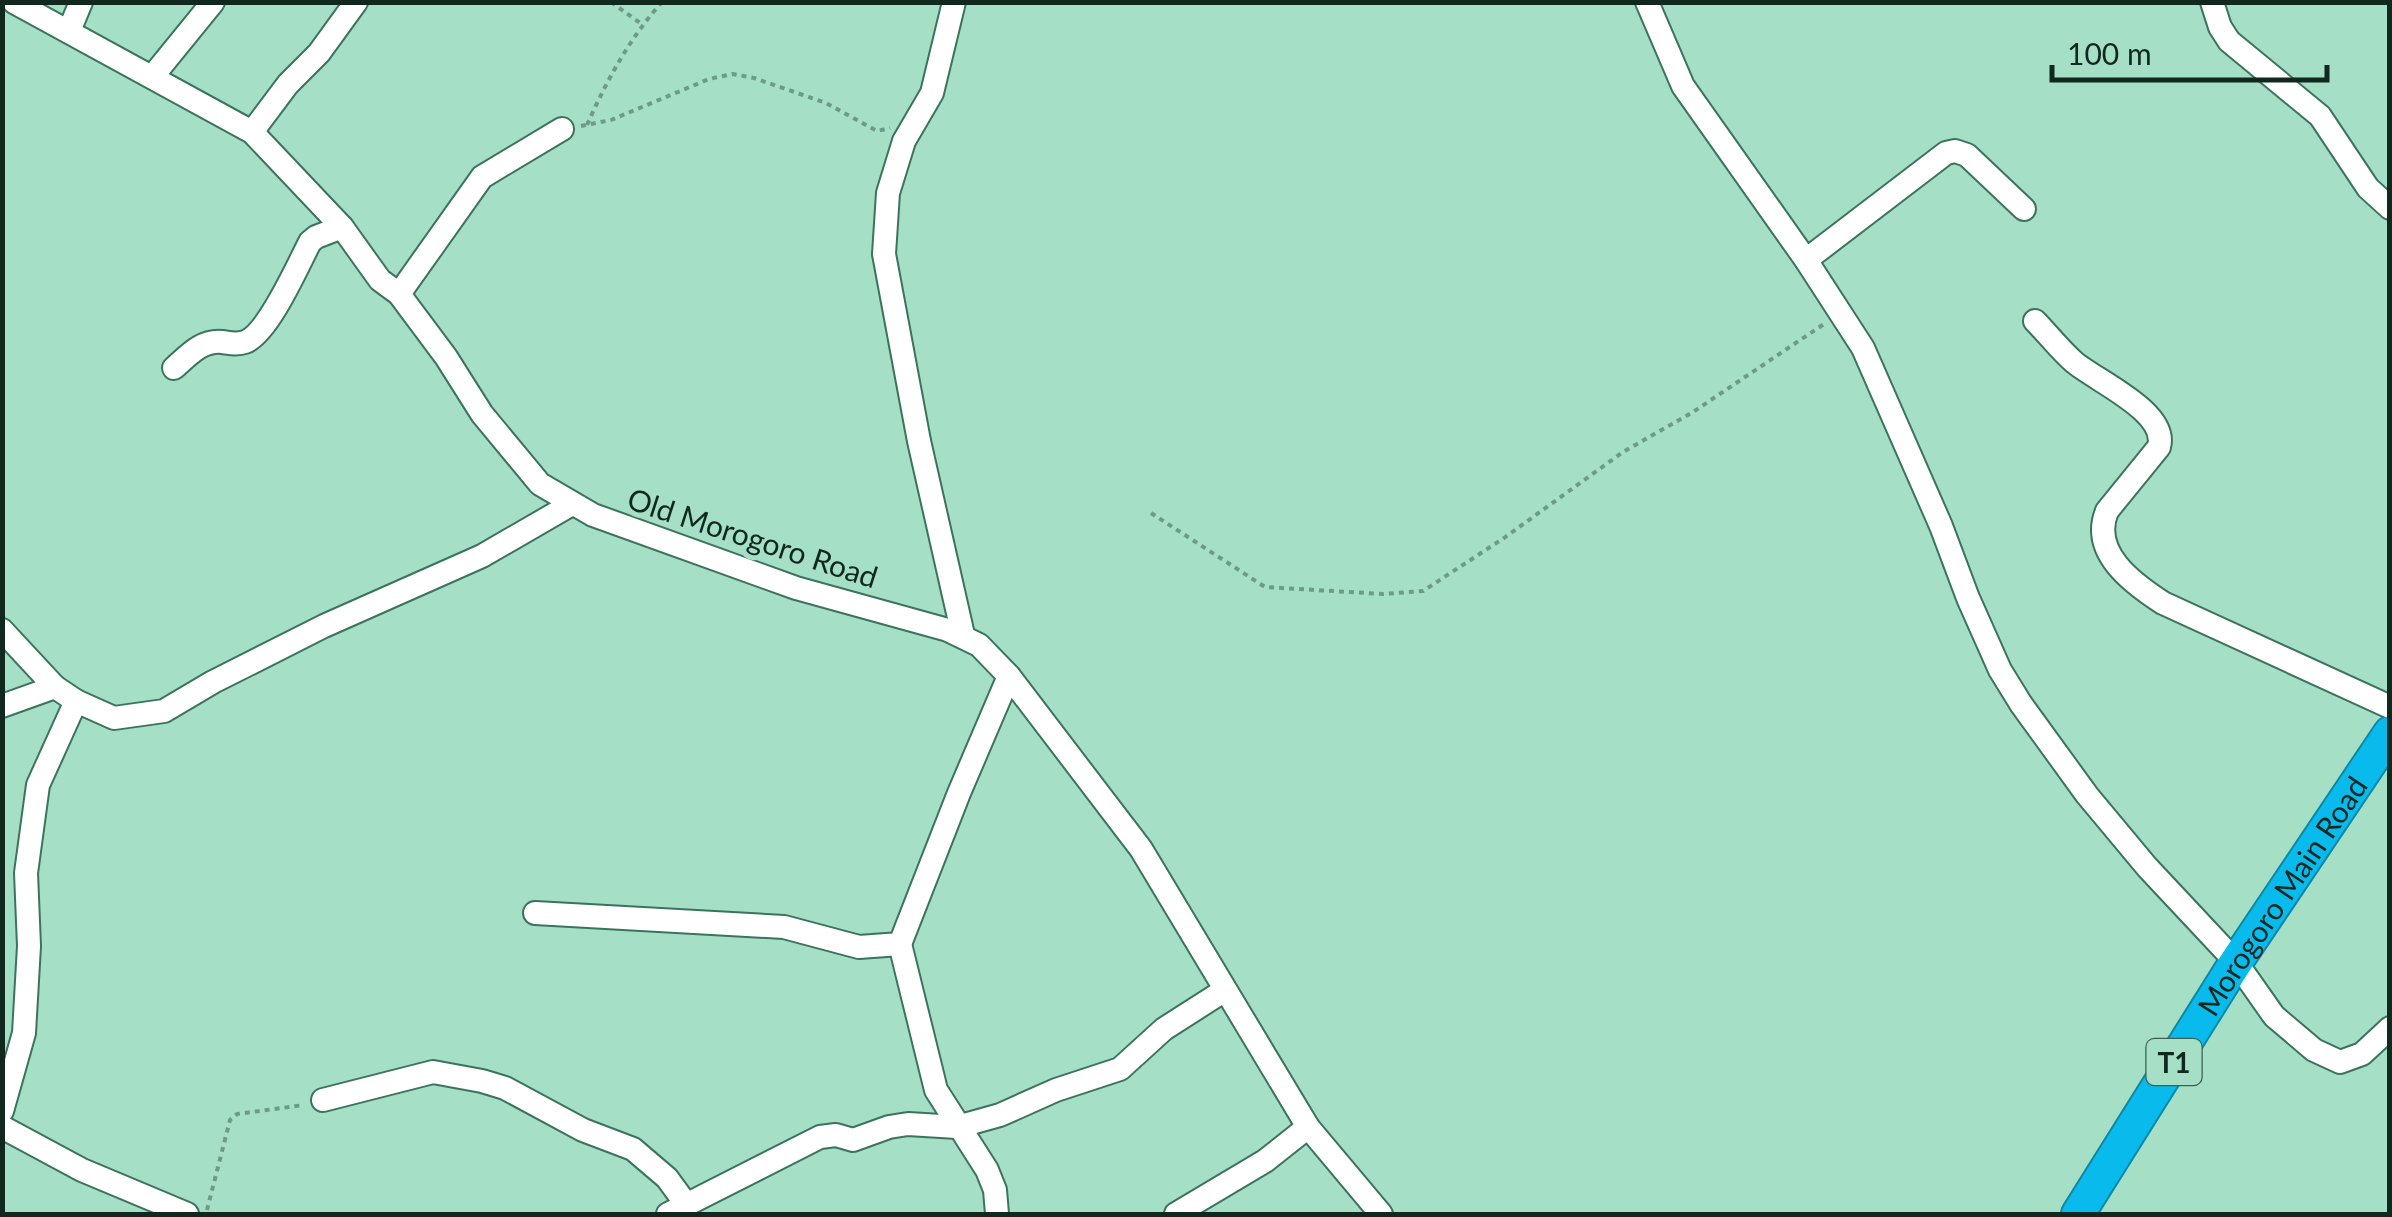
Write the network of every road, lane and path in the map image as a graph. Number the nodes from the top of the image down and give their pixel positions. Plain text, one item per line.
1 (14, 2) edge
2 (82, 2) edge
3 (213, 2) edge
4 (356, 2) edge
5 (612, 2) edge
6 (662, 2) edge
7 (954, 2) edge
8 (1648, 2) edge
9 (2212, 2) edge
10 (643, 24) junction
11 (69, 31) junction
12 (152, 77) junction
13 (918, 118) junction
14 (587, 125) junction
15 (562, 130) joint
16 (252, 132) junction
17 (2390, 208) edge
18 (2024, 209) dead end
19 (342, 227) junction
20 (1806, 260) junction
21 (399, 294) junction
22 (1840, 313) junction
23 (2035, 321) dead end
24 (174, 368) dead end
25 (572, 504) junction
26 (1151, 513) dead end
27 (2, 630) edge
28 (964, 635) junction
29 (1009, 676) junction
30 (55, 687) junction
31 (76, 701) junction
32 (2, 706) edge
33 (2390, 707) edge
34 (2390, 732) edge
35 (535, 913) dead end
36 (900, 944) junction
37 (2236, 962) junction
38 (1225, 990) junction
39 (2390, 1028) edge
40 (324, 1100) joint
41 (2, 1111) edge
42 (2, 1127) edge
43 (957, 1127) junction
44 (1308, 1127) junction
45 (677, 1209) edge
46 (187, 1214) edge
47 (206, 1214) edge
48 (998, 1214) edge
49 (1176, 1214) edge
50 (1381, 1214) edge
51 (2078, 1214) edge

1 - 11 street, Old Morogoro Road
2 - 11 street
3 - 12 street
4 - 16 street
5 - 10 path
6 - 10 path
7 - 13 street
8 - 20 street
9 - 17 street
10 - 14 path
11 - 12 street, Old Morogoro Road
12 - 16 street, Old Morogoro Road
13 - 14 path
13 - 28 street
14 - 15 path
15 - 21 street
16 - 19 street, Old Morogoro Road
18 - 20 street
19 - 21 street, Old Morogoro Road
19 - 24 street
20 - 22 street
21 - 25 street, Old Morogoro Road
22 - 26 path
22 - 37 street
23 - 33 street
25 - 28 street, Old Morogoro Road
25 - 31 street
27 - 30 street
28 - 29 street, Old Morogoro Road
29 - 36 street
29 - 38 street, Old Morogoro Road
30 - 31 street
30 - 32 street
31 - 41 street
34 - 37 highway, Morogoro Main Road / T1
35 - 36 street
36 - 43 street
37 - 39 street
37 - 51 highway, Morogoro Main Road / T1
38 - 43 street
38 - 44 street, Old Morogoro Road
40 - 45 street
40 - 47 path
42 - 46 street
43 - 45 street
43 - 48 street
44 - 49 street
44 - 50 street, Old Morogoro Road

